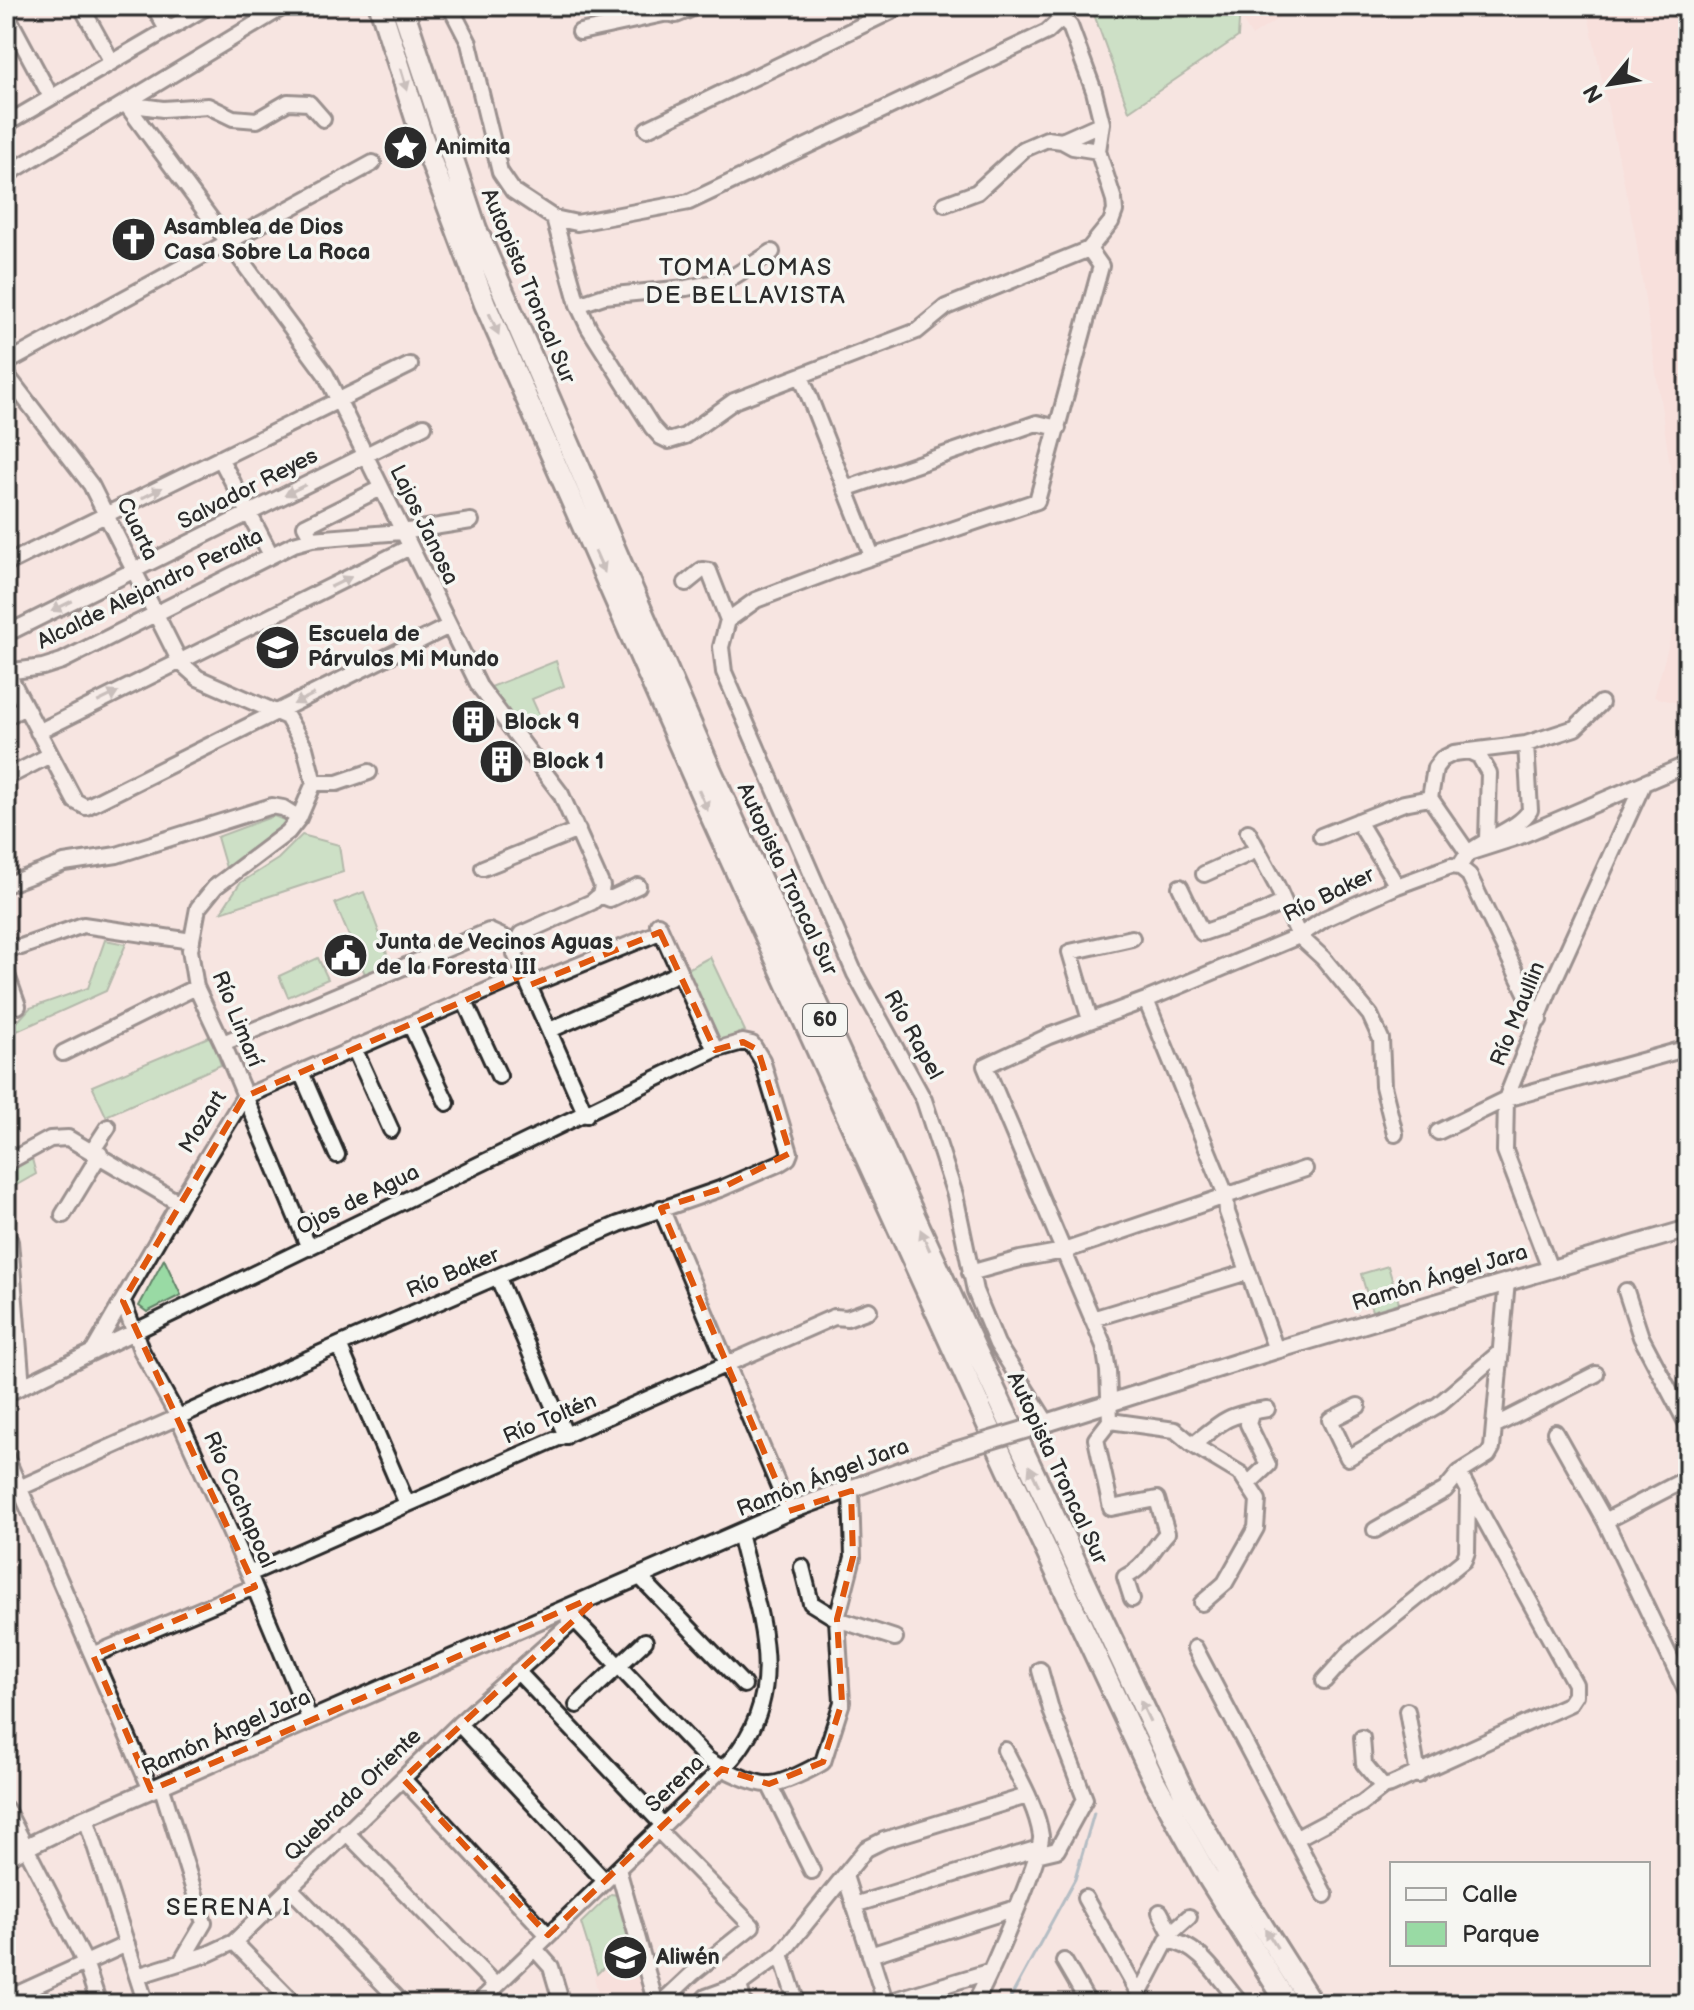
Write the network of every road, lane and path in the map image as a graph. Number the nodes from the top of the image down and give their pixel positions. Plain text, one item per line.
1 (81, 6) edge
2 (154, 6) edge
3 (208, 6) edge
4 (380, 6) edge
5 (402, 6) edge
6 (450, 6) edge
7 (698, 6) edge
8 (902, 6) edge
9 (280, 9) dead end
10 (1062, 12) edge
11 (6, 13) edge
12 (167, 30) junction
13 (580, 32) dead end
14 (112, 62) junction
15 (51, 97) junction
16 (126, 104) junction
17 (323, 119) dead end
18 (1102, 123) junction
19 (6, 124) edge
20 (647, 129) dead end
21 (1062, 141) junction
22 (1098, 151) junction
23 (373, 163) dead end
24 (6, 175) edge
25 (945, 204) dead end
26 (554, 218) junction
27 (227, 243) junction
28 (1089, 249) junction
29 (772, 252) dead end
30 (578, 305) junction
31 (6, 363) edge
32 (410, 365) dead end
33 (6, 374) edge
34 (801, 376) junction
35 (338, 400) junction
36 (424, 426) dead end
37 (1058, 428) junction
38 (364, 455) junction
39 (220, 458) junction
40 (381, 488) junction
41 (845, 489) junction
42 (249, 513) junction
43 (106, 516) junction
44 (471, 521) dead end
45 (402, 532) junction
46 (312, 539) junction
47 (410, 547) junction
48 (271, 555) junction
49 (872, 556) junction
50 (6, 564) edge
51 (133, 571) junction
52 (686, 583) dead end
53 (155, 613) junction
54 (728, 620) junction
55 (449, 626) junction
56 (6, 634) edge
57 (180, 662) junction
58 (7, 672) edge
59 (1601, 703) dead end
60 (25, 707) junction
61 (278, 712) junction
62 (6, 717) edge
63 (38, 732) junction
64 (1526, 744) junction
65 (1468, 751) junction
66 (50, 755) junction
67 (1688, 764) edge
68 (369, 772) dead end
69 (6, 778) edge
70 (314, 783) junction
71 (1643, 784) junction
72 (1430, 798) junction
73 (299, 818) junction
74 (1358, 821) junction
75 (578, 830) junction
76 (1248, 832) dead end
77 (1321, 836) dead end
78 (1487, 839) junction
79 (1257, 850) junction
80 (1468, 853) junction
81 (1459, 867) junction
82 (483, 868) dead end
83 (1204, 874) dead end
84 (6, 885) edge
85 (638, 886) dead end
86 (1397, 886) junction
87 (1180, 887) dead end
88 (600, 895) junction
89 (1284, 902) junction
90 (1299, 936) junction
91 (1132, 938) dead end
92 (192, 941) junction
93 (516, 943) junction
94 (6, 947) edge
95 (6, 972) edge
96 (679, 973) junction
97 (527, 980) junction
98 (196, 987) junction
99 (464, 1000) junction
100 (1146, 1000) junction
101 (18, 1006) dead end
102 (1090, 1020) junction
103 (1539, 1020) junction
104 (410, 1024) junction
105 (550, 1030) junction
106 (223, 1043) junction
107 (730, 1045) joint
108 (354, 1048) junction
109 (1688, 1048) edge
110 (715, 1050) junction
111 (63, 1053) dead end
112 (301, 1072) junction
113 (499, 1076) dead end
114 (244, 1097) junction
115 (1506, 1099) junction
116 (447, 1103) dead end
117 (586, 1115) junction
118 (108, 1127) dead end
119 (391, 1130) dead end
120 (1438, 1132) dead end
121 (1395, 1134) dead end
122 (97, 1152) junction
123 (337, 1155) dead end
124 (6, 1163) edge
125 (1305, 1169) dead end
126 (1226, 1195) junction
127 (179, 1203) junction
128 (661, 1208) junction
129 (63, 1215) dead end
130 (1688, 1229) edge
131 (10, 1241) dead end
132 (309, 1248) junction
133 (1064, 1251) junction
134 (1550, 1269) junction
135 (1248, 1272) junction
136 (970, 1273) junction
137 (498, 1278) junction
138 (1507, 1281) junction
139 (1626, 1291) dead end
140 (11, 1294) edge
141 (123, 1301) junction
142 (869, 1310) dead end
143 (1092, 1319) junction
144 (136, 1332) junction
145 (339, 1345) junction
146 (1276, 1350) junction
147 (93, 1352) junction
148 (1500, 1352) junction
149 (727, 1365) junction
150 (1596, 1374) dead end
151 (22, 1386) junction
152 (6, 1394) edge
153 (1110, 1403) junction
154 (1358, 1406) dead end
155 (178, 1417) junction
156 (1110, 1421) junction
157 (1042, 1425) junction
158 (1494, 1426) junction
159 (1688, 1426) edge
160 (1555, 1432) dead end
161 (566, 1436) junction
162 (1193, 1445) junction
163 (6, 1457) edge
164 (1459, 1473) junction
165 (1688, 1478) edge
166 (1248, 1484) junction
167 (21, 1487) junction
168 (851, 1491) junction
169 (1468, 1493) junction
170 (6, 1494) edge
171 (407, 1504) junction
172 (789, 1511) junction
173 (1605, 1521) junction
174 (1375, 1530) dead end
175 (739, 1533) junction
176 (802, 1567) dead end
177 (640, 1577) junction
178 (251, 1580) junction
179 (1132, 1599) dead end
180 (1202, 1603) dead end
181 (568, 1608) junction
182 (837, 1619) junction
183 (895, 1638) dead end
184 (645, 1641) dead end
185 (1195, 1648) dead end
186 (93, 1655) junction
187 (619, 1664) junction
188 (1040, 1670) dead end
189 (517, 1671) junction
190 (1324, 1681) dead end
191 (744, 1685) dead end
192 (1688, 1695) edge
193 (577, 1705) dead end
194 (1407, 1711) dead end
195 (310, 1720) junction
196 (459, 1724) junction
197 (1362, 1738) dead end
198 (1005, 1750) dead end
199 (722, 1769) junction
200 (1418, 1775) junction
201 (403, 1779) junction
202 (769, 1784) junction
203 (156, 1787) junction
204 (1383, 1787) junction
205 (1027, 1796) junction
206 (6, 1809) edge
207 (86, 1818) junction
208 (661, 1828) junction
209 (346, 1832) junction
210 (1295, 1839) junction
211 (25, 1848) junction
212 (1038, 1852) junction
213 (6, 1857) edge
214 (618, 1869) junction
215 (812, 1871) dead end
216 (845, 1876) junction
217 (605, 1881) junction
218 (289, 1887) junction
219 (1325, 1895) dead end
220 (1085, 1898) dead end
221 (854, 1905) junction
222 (1016, 1908) junction
223 (1160, 1912) dead end
224 (1189, 1917) dead end
225 (548, 1935) junction
226 (1170, 1937) junction
227 (234, 1942) junction
228 (127, 1944) junction
229 (535, 1949) junction
230 (781, 1954) junction
231 (870, 1955) junction
232 (1064, 1961) dead end
233 (85, 1962) junction
234 (181, 1962) junction
235 (991, 1971) junction
236 (137, 1976) junction
237 (739, 1985) junction
238 (496, 1986) junction
239 (6, 1999) edge
240 (1136, 1999) edge
241 (99, 2004) edge
242 (146, 2004) edge
243 (295, 2004) edge
244 (403, 2004) edge
245 (477, 2004) edge
246 (562, 2004) edge
247 (658, 2004) edge
248 (700, 2004) edge
249 (744, 2004) edge
250 (797, 2004) edge
251 (886, 2004) edge
252 (974, 2004) edge
253 (1089, 2004) edge
254 (1241, 2004) edge
255 (1288, 2004) edge
256 (1312, 2004) edge

1 - 14 street
2 - 12 street
3 - 12 street
4 -> 255 highway, Autopista Troncal Sur / 60
256 -> 5 highway, Autopista Troncal Sur / 60
6 - 26 street
7 - 13 street
8 - 20 street
9 - 16 street
10 - 18 street
10 - 26 street
11 - 15 street
12 - 14 street
14 - 15 street
15 - 19 street
16 - 17 street
16 - 24 street
16 - 27 street, Lajos Janosa
18 - 21 street
18 - 22 street
21 - 22 street
21 - 25 street
22 - 28 street
23 - 27 street
26 - 30 street
27 - 31 street
27 - 35 street, Lajos Janosa
28 - 34 street
28 - 37 street
29 - 30 street
30 - 34 street
32 - 35 street
33 - 43 street, Cuarta
34 - 41 street
35 - 38 street, Lajos Janosa
35 - 39 street
36 - 38 street, Salvador Reyes
37 - 41 street
37 - 49 street
38 - 40 street, Lajos Janosa
38 -> 42 street, Salvador Reyes
39 - 42 street
43 -> 39 street
40 - 45 street, Lajos Janosa
40 - 46 street
41 - 49 street
42 - 48 street
42 - 51 street, Salvador Reyes
43 - 50 street
43 - 51 street, Cuarta
44 - 45 street, Alcalde Alejandro Peralta
45 - 46 street, Alcalde Alejandro Peralta
45 - 47 street, Lajos Janosa
46 - 48 street, Alcalde Alejandro Peralta
47 - 55 street, Lajos Janosa
57 -> 47 street
48 - 53 street, Alcalde Alejandro Peralta
49 - 54 street
51 - 53 street, Cuarta
51 -> 56 street, Salvador Reyes
52 - 54 street
53 - 57 street, Cuarta
53 - 58 street, Alcalde Alejandro Peralta
54 - 136 street, Río Rapel
55 -> 61 street
55 - 75 street, Lajos Janosa
57 - 61 street, Cuarta
63 -> 57 street
58 - 60 street
59 - 64 street
60 - 62 street
60 - 63 street
61 - 66 street
61 - 70 street, Cuarta
63 - 66 street
64 - 65 street
64 - 78 street
65 - 72 street
65 - 78 street
66 - 69 street
67 - 71 street
68 - 70 street
70 - 73 street, Río Limarí
71 - 80 street
71 - 103 street, Río Maullin
72 - 74 street
72 - 80 street
73 - 84 street
73 - 92 street, Río Limarí
74 - 77 street
74 - 86 street
75 - 82 street
75 - 88 street, Lajos Janosa
76 - 79 street
78 - 80 street
79 - 83 street
79 - 89 street
80 - 81 street
81 - 86 street, Río Baker
81 - 103 street
85 - 88 street
86 - 90 street, Río Baker
87 - 89 street
88 - 93 street
89 - 90 street
90 - 100 street, Río Baker
90 - 121 street
91 - 102 street
92 - 94 street
92 - 98 street, Río Limarí
93 - 97 street
93 - 106 street
95 - 101 street
96 - 97 street, Mozart
96 - 105 street
96 - 110 street
97 - 99 street, Mozart
97 - 105 street
98 - 106 street, Río Limarí
98 - 111 street
99 - 104 street, Mozart
99 - 113 street
100 - 102 street, Río Baker
100 - 126 street
102 - 133 street, Río Baker
103 - 115 street, Río Maullin
104 - 108 street, Mozart
104 - 116 street
105 - 117 street
106 - 114 street, Río Limarí
107 - 110 street, Ojos de Agua
107 - 128 street, Río Baker
108 - 112 street, Mozart
108 - 119 street
109 - 115 street
110 - 117 street, Ojos de Agua
112 - 114 street, Mozart
112 - 123 street
114 - 127 street, Mozart
114 - 132 street, Río Limarí
115 - 120 street
115 - 134 street, Río Maullin
117 - 132 street, Ojos de Agua
118 - 122 street
122 - 124 street
122 - 127 street
122 - 129 street
125 - 126 street
126 - 133 street
126 - 135 street
127 - 141 street, Mozart
128 - 137 street, Río Baker
128 - 149 street
130 - 134 main road, Ramón Ángel Jara
131 - 140 street
132 - 144 street, Ojos de Agua
133 - 136 street
133 - 143 street
134 - 138 main road, Ramón Ángel Jara
135 - 143 street
135 - 146 street
136 - 157 street, Río Rapel
137 - 145 street, Río Baker
137 - 161 street
138 - 146 main road, Ramón Ángel Jara
138 - 148 street
139 - 159 street
140 - 151 street
141 - 144 street, Río Cachapoal
141 - 147 street, Mozart
142 - 149 street, Río Toltén
143 - 153 street
144 - 147 street, Ojos de Agua
144 - 155 street, Río Cachapoal
145 - 155 street, Río Baker
145 - 171 street
146 - 153 main road, Ramón Ángel Jara
147 - 151 street, Ojos de Agua
148 - 154 street
148 - 158 street
149 - 161 street, Río Toltén
149 - 172 street
150 - 158 street
151 - 152 street, Ojos de Agua
153 - 156 street
153 - 157 main road, Ramón Ángel Jara
155 - 167 street, Río Baker
155 - 178 street, Río Cachapoal
156 - 162 street
156 - 179 street
157 - 168 main road, Ramón Ángel Jara, bridge
158 - 164 street
160 - 173 street
161 - 171 street, Río Toltén
162 - 166 street
162 - 166 street
163 - 167 street
164 - 169 street
164 - 174 street
165 - 173 street
166 - 180 street
167 - 170 street, Río Baker
167 - 186 street
168 - 172 main road, Ramón Ángel Jara
168 - 182 street
169 - 190 street
169 - 200 street
171 - 178 street, Río Toltén
172 - 175 main road, Ramón Ángel Jara
173 - 192 street
175 - 177 main road, Ramón Ángel Jara
175 - 199 street, Serena
176 - 182 street
177 - 181 main road, Ramón Ángel Jara
177 - 191 street
178 - 186 street, Río Toltén
178 - 195 street, Río Cachapoal
181 - 187 street
181 - 189 street, Quebrada Oriente
181 - 195 main road, Ramón Ángel Jara
182 - 183 street
182 - 202 street
184 - 187 street
185 - 210 street
186 - 203 street
187 - 193 street
187 - 199 street
188 - 212 street
189 - 196 street, Quebrada Oriente
189 - 208 street
194 - 200 street
195 - 203 main road, Ramón Ángel Jara
196 - 201 street, Quebrada Oriente
196 - 217 street
197 - 204 street
198 - 205 street
199 - 202 street
199 - 208 street, Serena
200 - 204 street
201 - 209 street, Quebrada Oriente
201 - 225 street
202 - 215 street
203 - 207 main road, Ramón Ángel Jara
203 - 234 street
204 - 210 street
205 - 212 street
205 - 216 street
206 - 211 street
207 - 211 main road, Ramón Ángel Jara
207 - 228 street
208 - 214 street, Serena
208 - 247 street
209 - 218 street, Quebrada Oriente
209 - 238 street
210 - 219 street
211 - 213 main road, Ramón Ángel Jara
211 - 233 street
212 - 221 street
212 - 222 street
214 - 217 street, Serena
214 - 247 street
216 - 221 street
216 - 230 street
217 - 225 street, Serena
218 - 227 street, Quebrada Oriente
218 - 244 street
220 - 240 street
221 - 231 street
222 - 231 street
222 - 235 street
223 - 226 street
224 - 226 street
225 - 229 street, Serena
226 - 240 street
226 - 254 street
227 - 234 street, Quebrada Oriente
227 - 243 street
228 - 233 street
228 - 236 street
229 - 238 street, Serena
229 - 246 street
230 - 237 street
230 - 250 street
231 - 251 street
232 - 253 street
233 - 239 street
233 - 241 street
234 - 236 street, Quebrada Oriente
235 - 251 street
235 - 252 street
236 - 242 street
237 - 248 street
237 - 249 street
238 - 245 street, Serena

